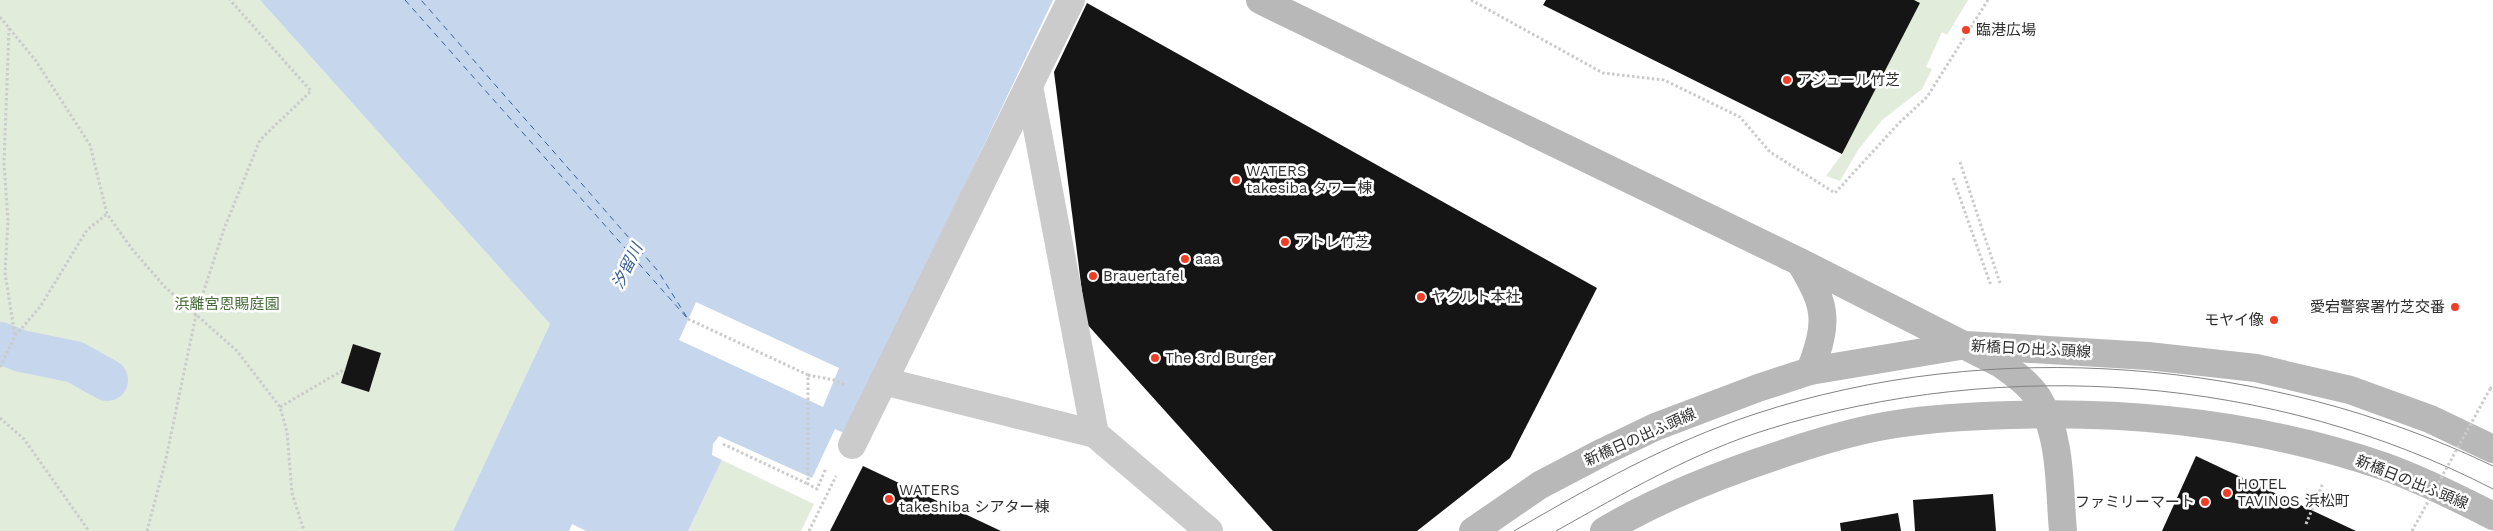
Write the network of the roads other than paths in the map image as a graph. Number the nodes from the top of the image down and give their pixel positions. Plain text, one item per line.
1 (1071, 0) edge
2 (1260, 0) edge
3 (1029, 86) junction
4 (1800, 262) junction
5 (1966, 345) junction
6 (1810, 371) junction
7 (883, 381) junction
8 (2047, 414) junction
9 (1094, 434) junction
10 (852, 445) road end
11 (2493, 449) edge
12 (2493, 516) edge
13 (1209, 531) edge
14 (1473, 531) edge
15 (1604, 531) edge
16 (2063, 531) edge

1 - 3 street
2 - 4 main road
3 - 7 street
3 - 9 street
4 - 5 main road
4 - 6 main road
5 - 6 main road, 新橋日の出ふ頭線
5 - 8 main road
5 - 11 main road, 新橋日の出ふ頭線
6 - 14 main road, 新橋日の出ふ頭線
7 - 9 street
7 - 10 street
8 - 12 main road, 新橋日の出ふ頭線
8 - 15 main road, 新橋日の出ふ頭線
8 - 16 main road
9 - 13 street

